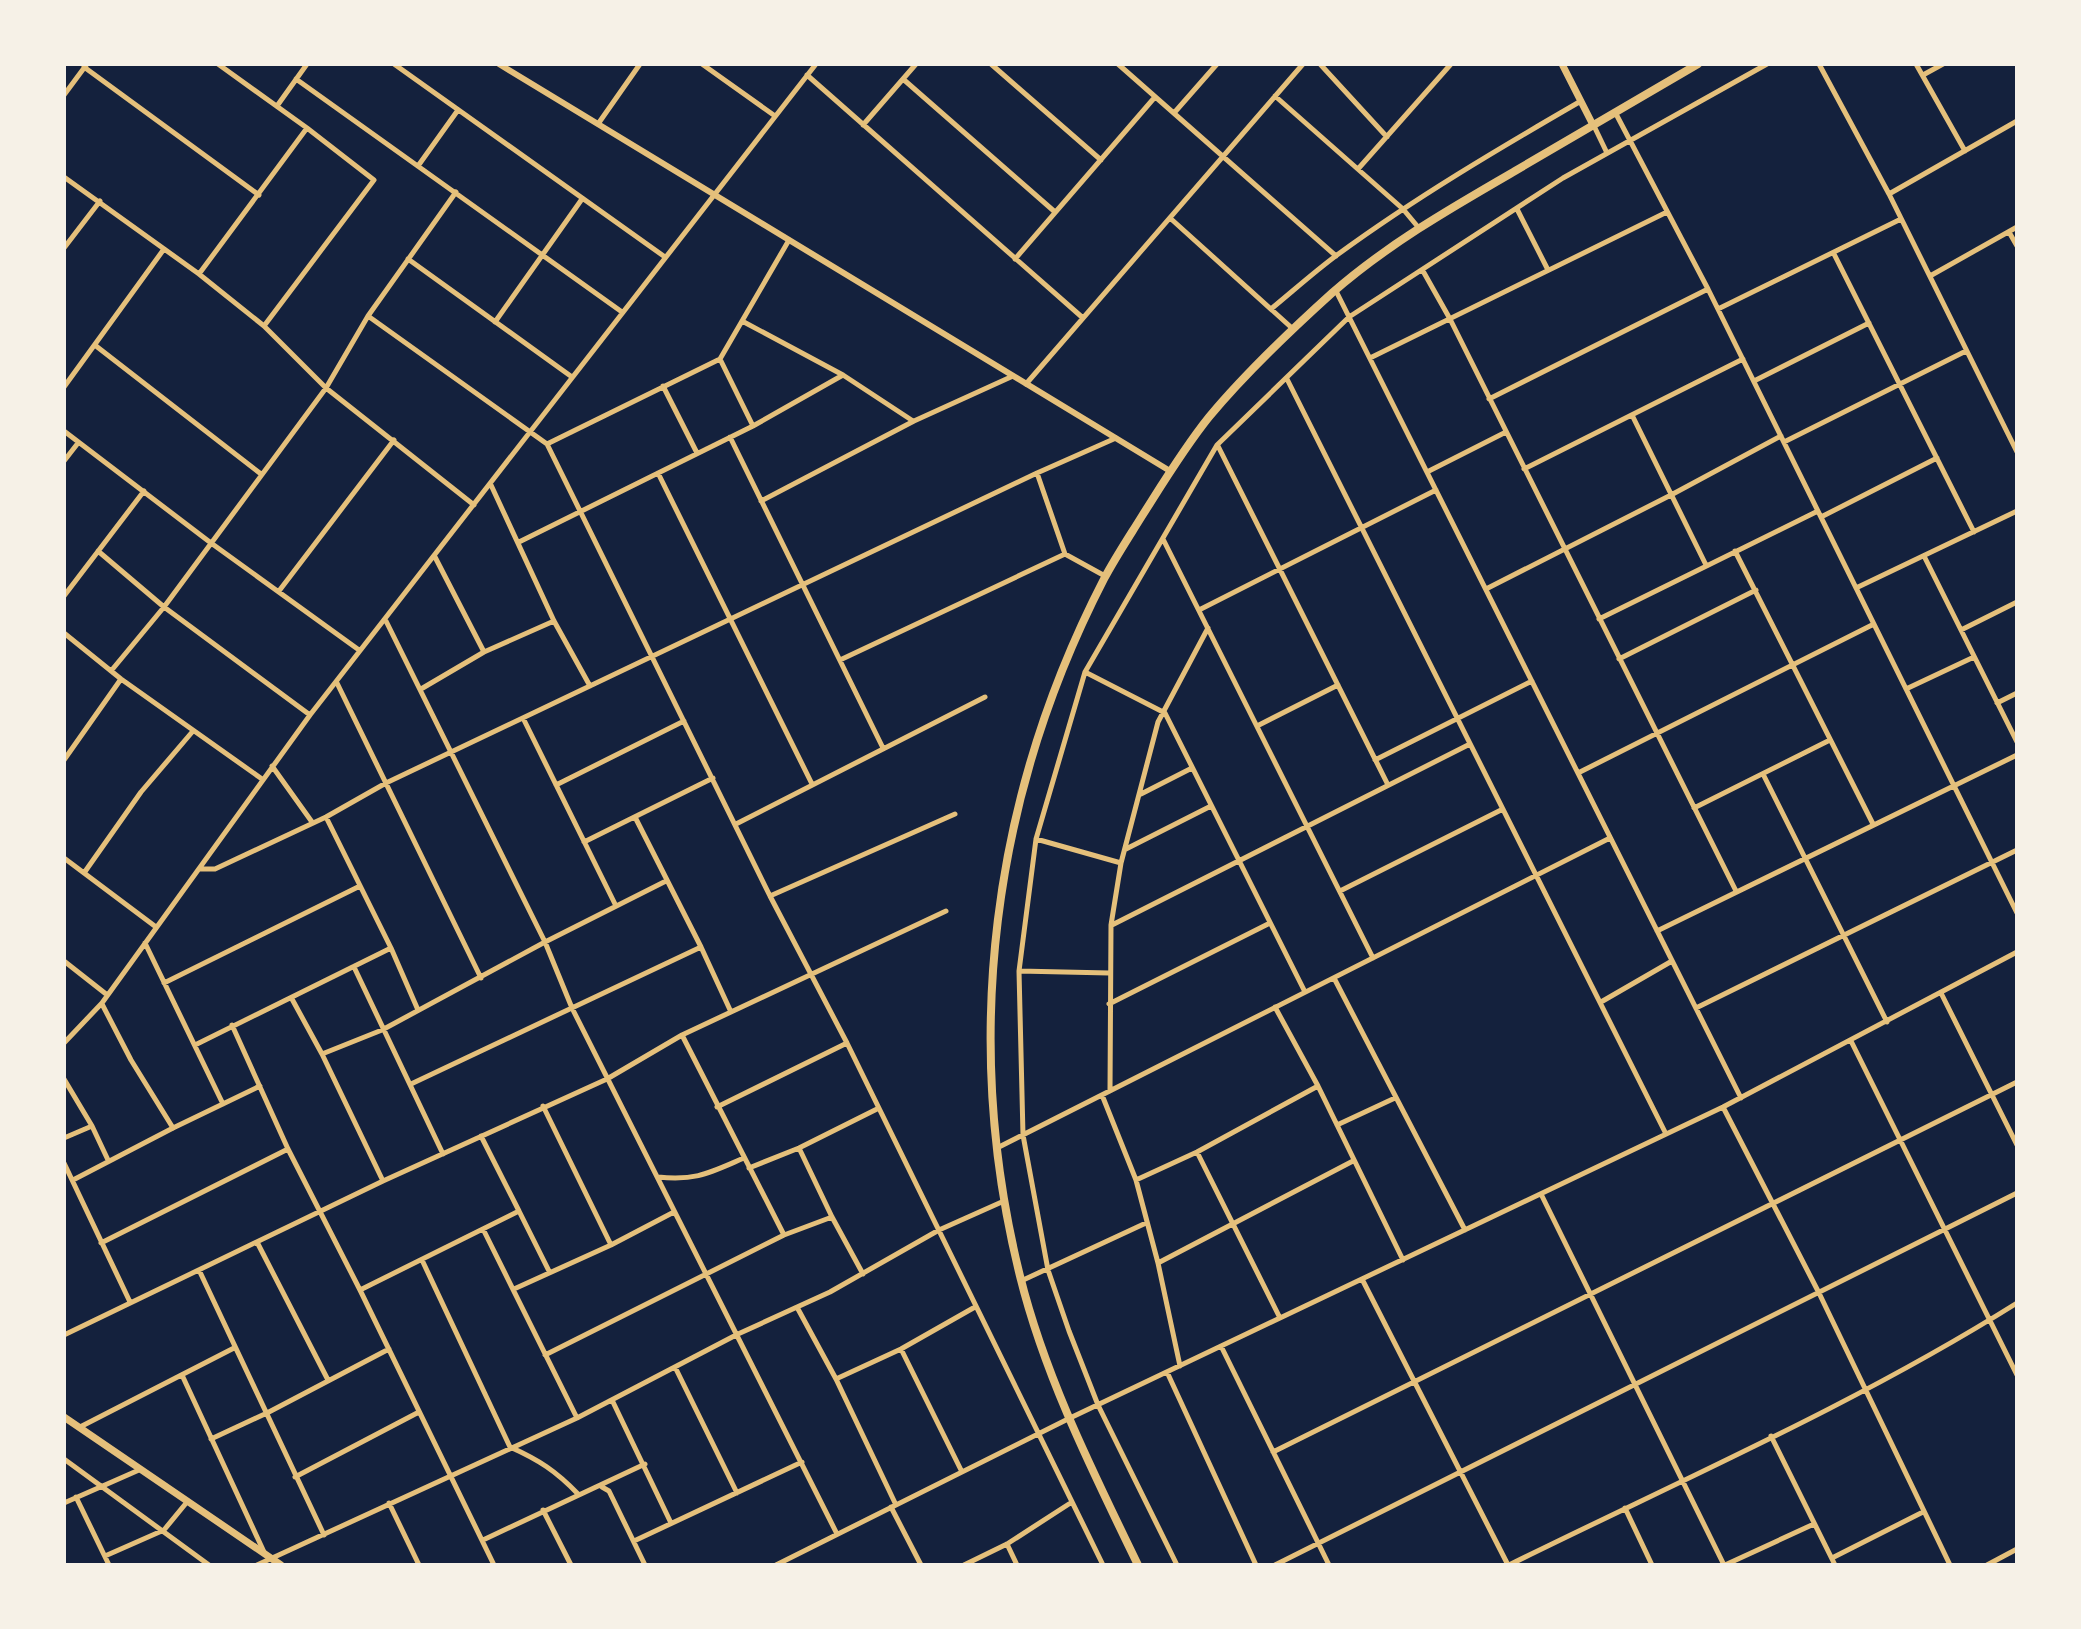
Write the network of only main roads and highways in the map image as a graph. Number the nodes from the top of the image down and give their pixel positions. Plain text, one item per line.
1 (1562, 64) edge
2 (1698, 64) edge
3 (1593, 125) junction
4 (64, 1417) edge
5 (281, 1565) edge
6 (1138, 1565) edge

1 - 3 main road
2 - 3 main road
3 - 6 main road
4 - 5 main road

